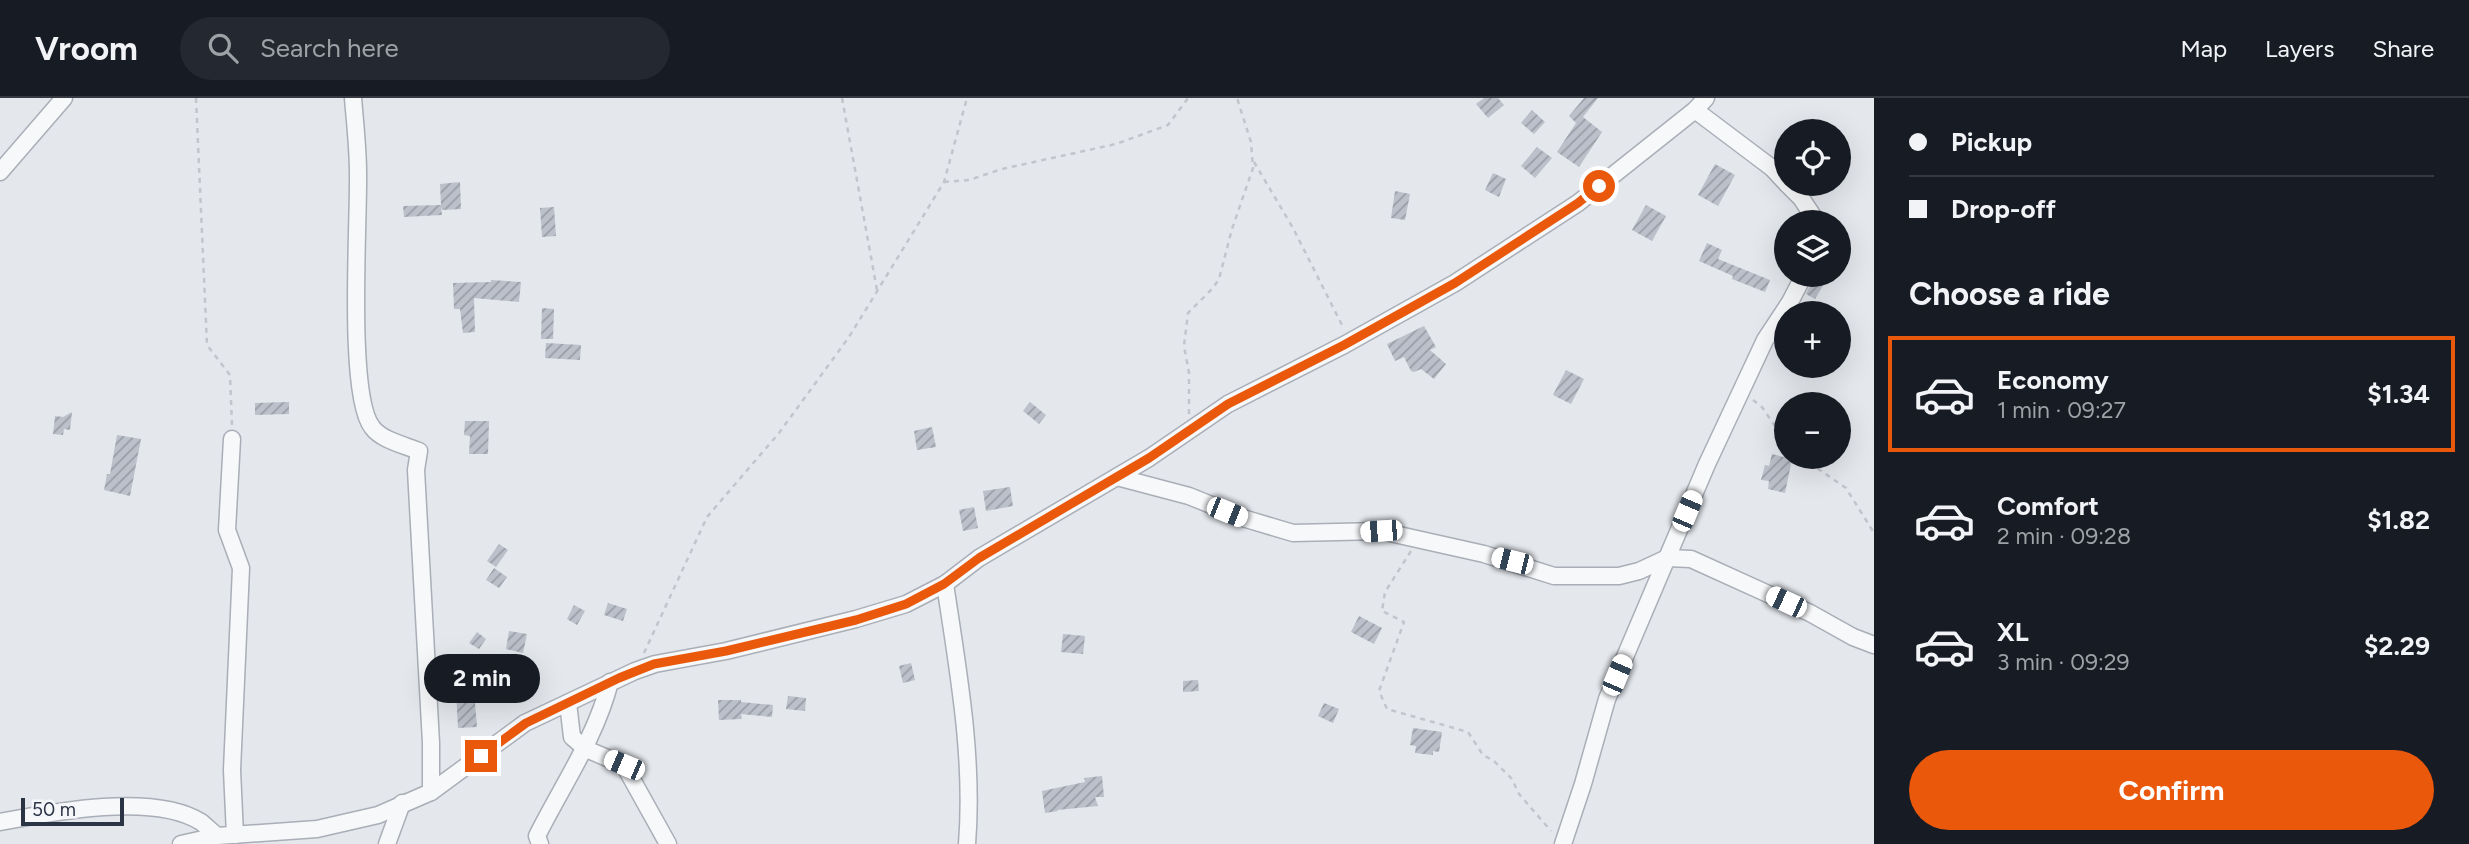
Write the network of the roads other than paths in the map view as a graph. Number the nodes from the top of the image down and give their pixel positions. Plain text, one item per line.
1 (64, 98) edge
2 (353, 98) edge
3 (1701, 104) edge
4 (1774, 170) edge
5 (0, 172) edge
6 (1798, 287) edge
7 (232, 439) road end
8 (1117, 477) junction
9 (1667, 558) junction
10 (944, 584) junction
11 (1874, 645) edge
12 (610, 682) junction
13 (568, 703) junction
14 (586, 749) junction
15 (431, 792) junction
16 (402, 803) junction
17 (0, 822) edge
18 (235, 835) junction
19 (217, 836) junction
20 (181, 844) edge
21 (387, 844) edge
22 (540, 844) edge
23 (668, 844) edge
24 (967, 844) edge
25 (1563, 844) edge

1 - 5 street
2 - 15 street
3 - 4 street
3 - 8 street
6 - 9 street
7 - 18 street
8 - 9 street
8 - 10 street
9 - 11 street
9 - 25 street
10 - 12 street
10 - 24 street
12 - 13 street
12 - 14 street
13 - 14 street
13 - 15 street
14 - 22 street
14 - 23 street
15 - 16 street
16 - 18 street
16 - 21 street
17 - 19 street
18 - 19 street
19 - 20 street

